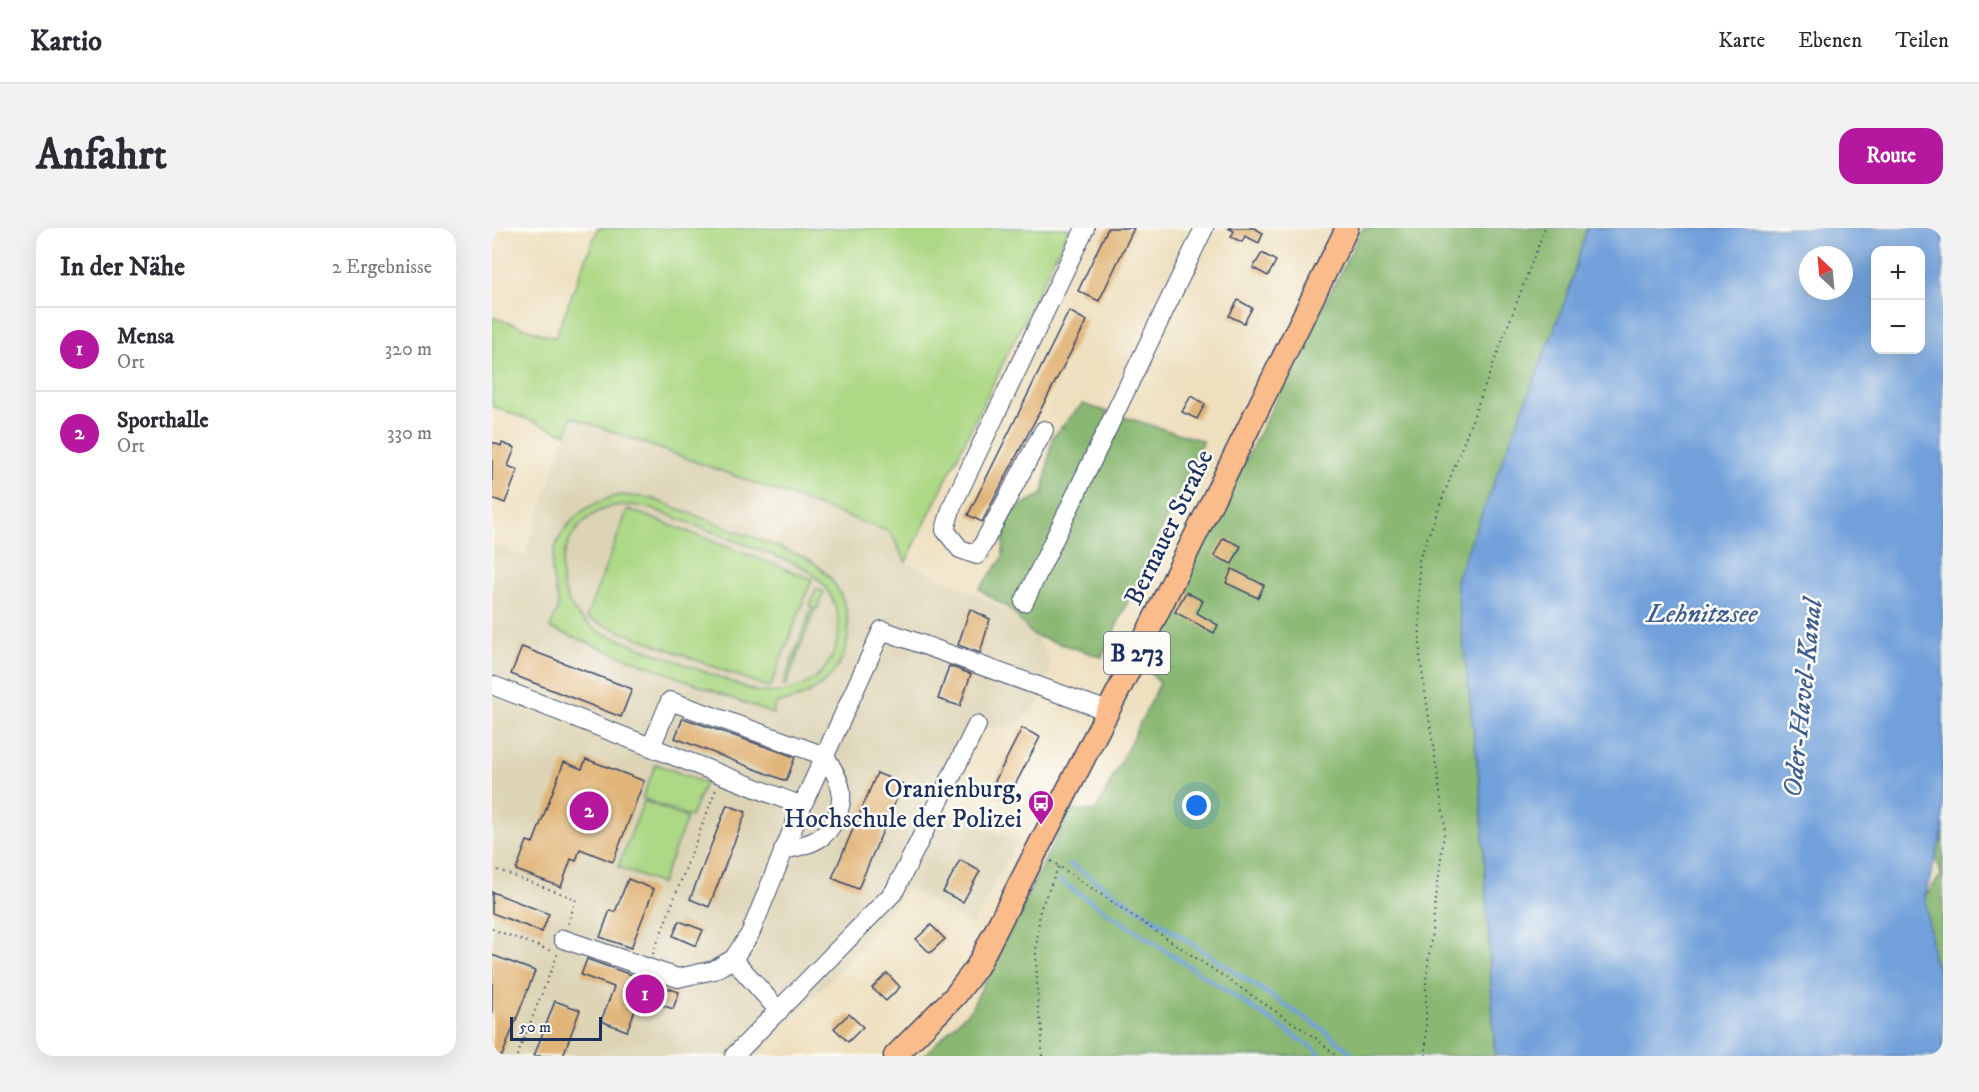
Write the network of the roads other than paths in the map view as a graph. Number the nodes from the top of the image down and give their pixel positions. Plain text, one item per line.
1 (1085, 228) edge
2 (1204, 228) edge
3 (1347, 228) edge
4 (1044, 430) dead end
5 (1024, 602) dead end
6 (492, 685) edge
7 (1108, 711) junction
8 (977, 725) dead end
9 (651, 747) junction
10 (825, 756) junction
11 (802, 806) junction
12 (783, 850) junction
13 (560, 946) road end
14 (733, 959) junction
15 (778, 1011) junction
16 (734, 1056) edge
17 (895, 1056) edge

1 - 4 lane
2 - 5 lane
3 - 7 main road, Bernauer Straße / B 273
6 - 9 lane
7 - 10 lane
7 - 17 main road, Bernauer Straße / B 273
8 - 15 lane
9 - 10 lane
9 - 11 lane
10 - 11 lane
10 - 12 lane
11 - 12 lane
12 - 14 lane
13 - 14 lane
14 - 15 lane
15 - 16 lane

